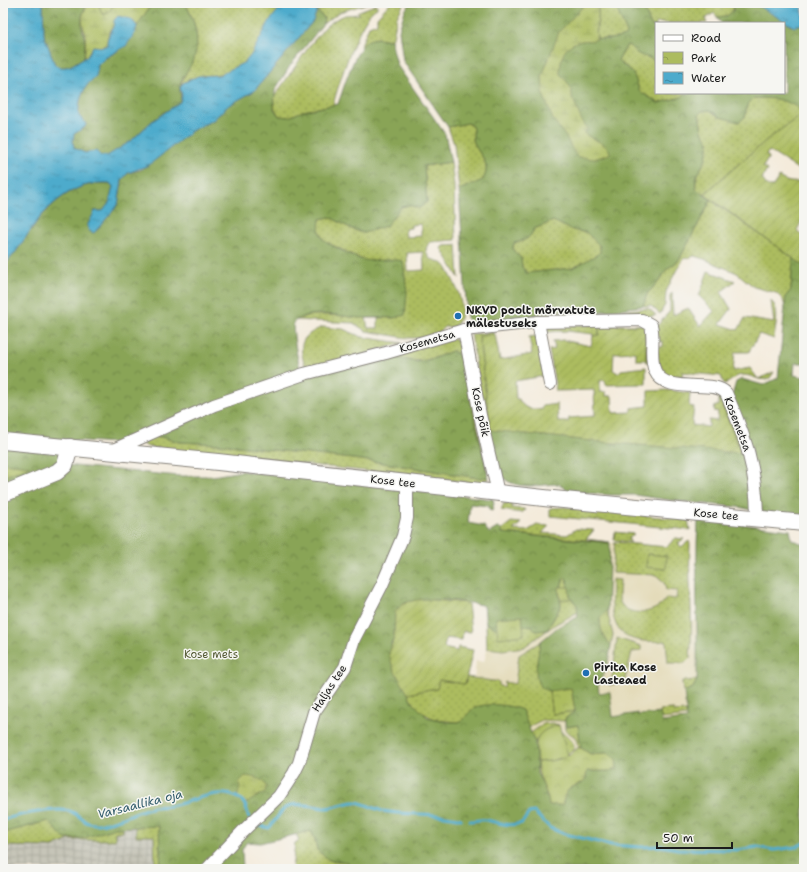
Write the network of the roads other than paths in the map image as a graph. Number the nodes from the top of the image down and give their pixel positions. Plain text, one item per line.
1 (538, 322) junction
2 (464, 330) junction
3 (550, 384) dead end
4 (3, 441) edge
5 (70, 447) junction
6 (110, 451) junction
7 (407, 483) junction
8 (498, 493) junction
9 (3, 494) edge
10 (758, 518) junction
11 (804, 523) edge
12 (207, 869) edge

1 - 2 street, Kosemetsa
1 - 3 street
1 - 10 street, Kosemetsa
2 - 6 street, Kosemetsa
2 - 8 street, Kose põik
4 - 5 main road, Kose tee
5 - 6 main road, Kose tee
5 - 9 main road
6 - 7 main road, Kose tee
7 - 8 main road, Kose tee
7 - 12 street, Haljas tee
8 - 10 main road, Kose tee
10 - 11 main road, Kose tee

